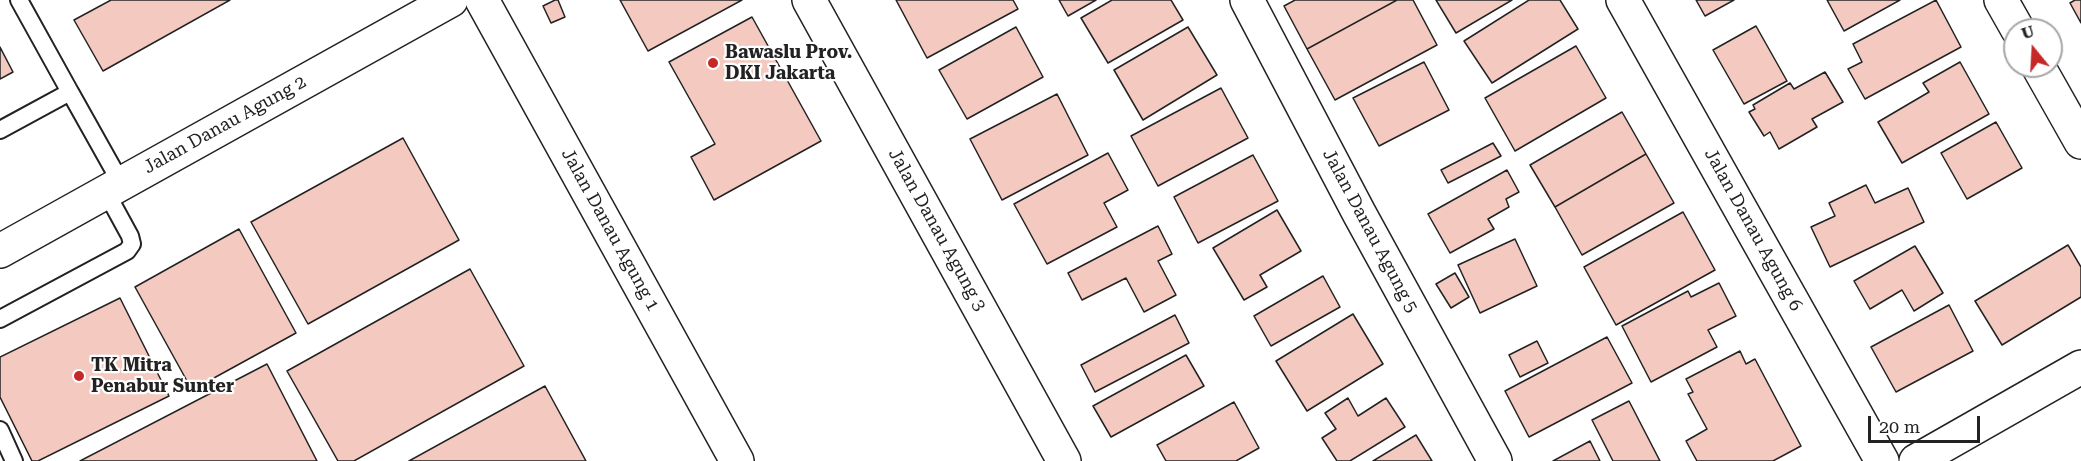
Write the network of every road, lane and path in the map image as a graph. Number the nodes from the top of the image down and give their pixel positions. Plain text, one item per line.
1 (19, 0) edge
2 (451, 0) edge
3 (482, 0) edge
4 (809, 0) edge
5 (1247, 0) edge
6 (1623, 0) edge
7 (2001, 0) edge
8 (2011, 18) edge
9 (2045, 78) edge
10 (70, 92) junction
11 (0, 130) edge
12 (2081, 142) edge
13 (113, 188) junction
14 (0, 251) edge
15 (0, 319) edge
16 (2081, 367) edge
17 (0, 430) edge
18 (14, 461) edge
19 (737, 461) edge
20 (1064, 461) edge
21 (1495, 461) edge
22 (1882, 461) edge
23 (1916, 461) edge

1 - 10 lane
2 - 13 street, Jalan Danau Agung 2
3 - 19 street, Jalan Danau Agung 1
4 - 20 street, Jalan Danau Agung 3
5 - 21 street, Jalan Danau Agung 5
6 - 22 street, Jalan Danau Agung 6
7 - 8 street
9 - 12 street
10 - 11 lane
10 - 13 lane
13 - 14 street, Jalan Danau Agung 2
13 - 15 lane
16 - 23 street
17 - 18 lane

